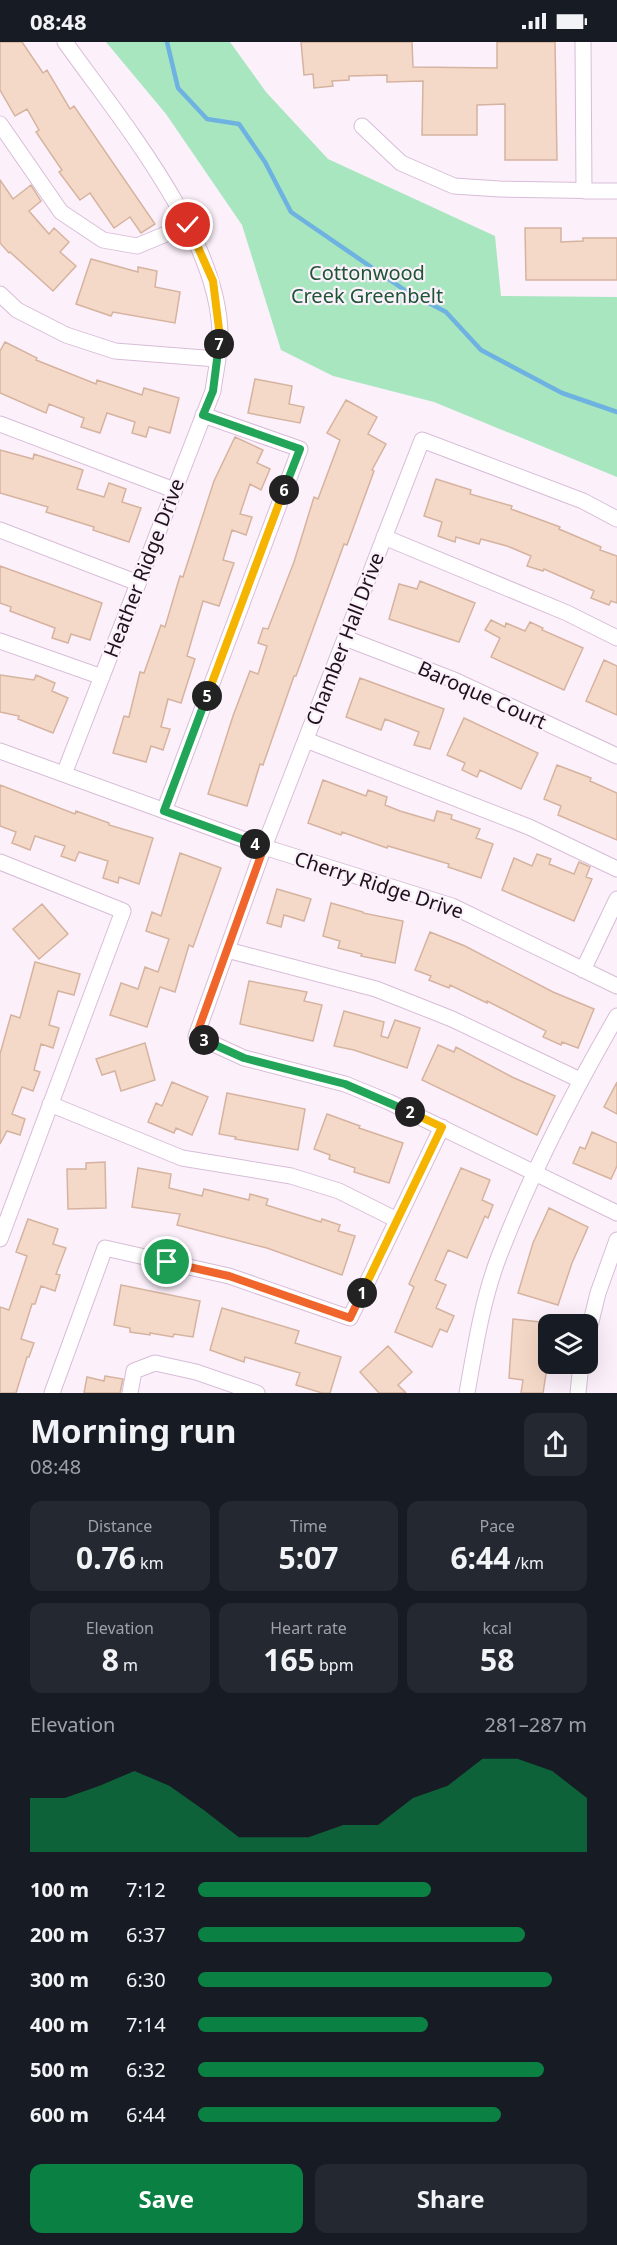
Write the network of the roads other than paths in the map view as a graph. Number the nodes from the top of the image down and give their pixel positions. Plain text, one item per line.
1 (65, 42) edge
2 (583, 42) edge
3 (0, 124) edge
4 (362, 126) dead end
5 (617, 191) edge
6 (584, 192) junction
7 (188, 225) junction
8 (0, 294) edge
9 (217, 359) junction
10 (203, 415) junction
11 (0, 424) edge
12 (174, 490) junction
13 (617, 519) edge
14 (0, 530) edge
15 (384, 537) junction
16 (138, 583) junction
17 (345, 638) junction
18 (617, 638) edge
19 (0, 641) edge
20 (102, 677) junction
21 (306, 740) junction
22 (0, 751) edge
23 (617, 756) edge
24 (64, 774) junction
25 (164, 811) junction
26 (264, 847) junction
27 (0, 862) edge
28 (617, 869) edge
29 (617, 900) edge
30 (227, 950) junction
31 (583, 970) junction
32 (617, 986) edge
33 (617, 1016) edge
34 (580, 1080) junction
35 (50, 1104) junction
36 (442, 1127) junction
37 (536, 1174) junction
38 (617, 1213) edge
39 (397, 1220) junction
40 (0, 1239) edge
41 (617, 1240) edge
42 (593, 1314) edge
43 (580, 1374) edge
44 (52, 1393) edge
45 (130, 1393) edge
46 (257, 1393) edge
47 (467, 1393) edge
48 (578, 1393) edge

1 - 7 street, Heather Ridge Drive
2 - 6 street
3 - 7 street
4 - 6 street
5 - 6 street
7 - 9 street, Heather Ridge Drive
8 - 9 street
9 - 10 street, Heather Ridge Drive
10 - 12 street, Heather Ridge Drive
10 - 25 street
11 - 12 street
12 - 16 street, Heather Ridge Drive
13 - 15 street, Chamber Hall Drive
14 - 16 street
15 - 17 street, Chamber Hall Drive
15 - 18 street
16 - 20 street, Heather Ridge Drive
17 - 21 street, Chamber Hall Drive
17 - 23 street, Baroque Court
19 - 20 street
20 - 24 street, Heather Ridge Drive
21 - 26 street, Chamber Hall Drive
21 - 28 street
22 - 24 street, Cherry Ridge Drive
24 - 25 street, Cherry Ridge Drive
25 - 26 street, Cherry Ridge Drive
26 - 30 street, Chamber Hall Drive
26 - 31 street, Cherry Ridge Drive
27 - 35 street
29 - 31 street
30 - 34 street
30 - 36 street, Chamber Hall Drive
31 - 32 street, Cherry Ridge Drive
33 - 34 street
34 - 37 street
35 - 39 street
35 - 40 street
36 - 37 street
36 - 39 street
37 - 38 street
37 - 47 street
39 - 44 street
41 - 42 street
43 - 48 street
45 - 46 street

